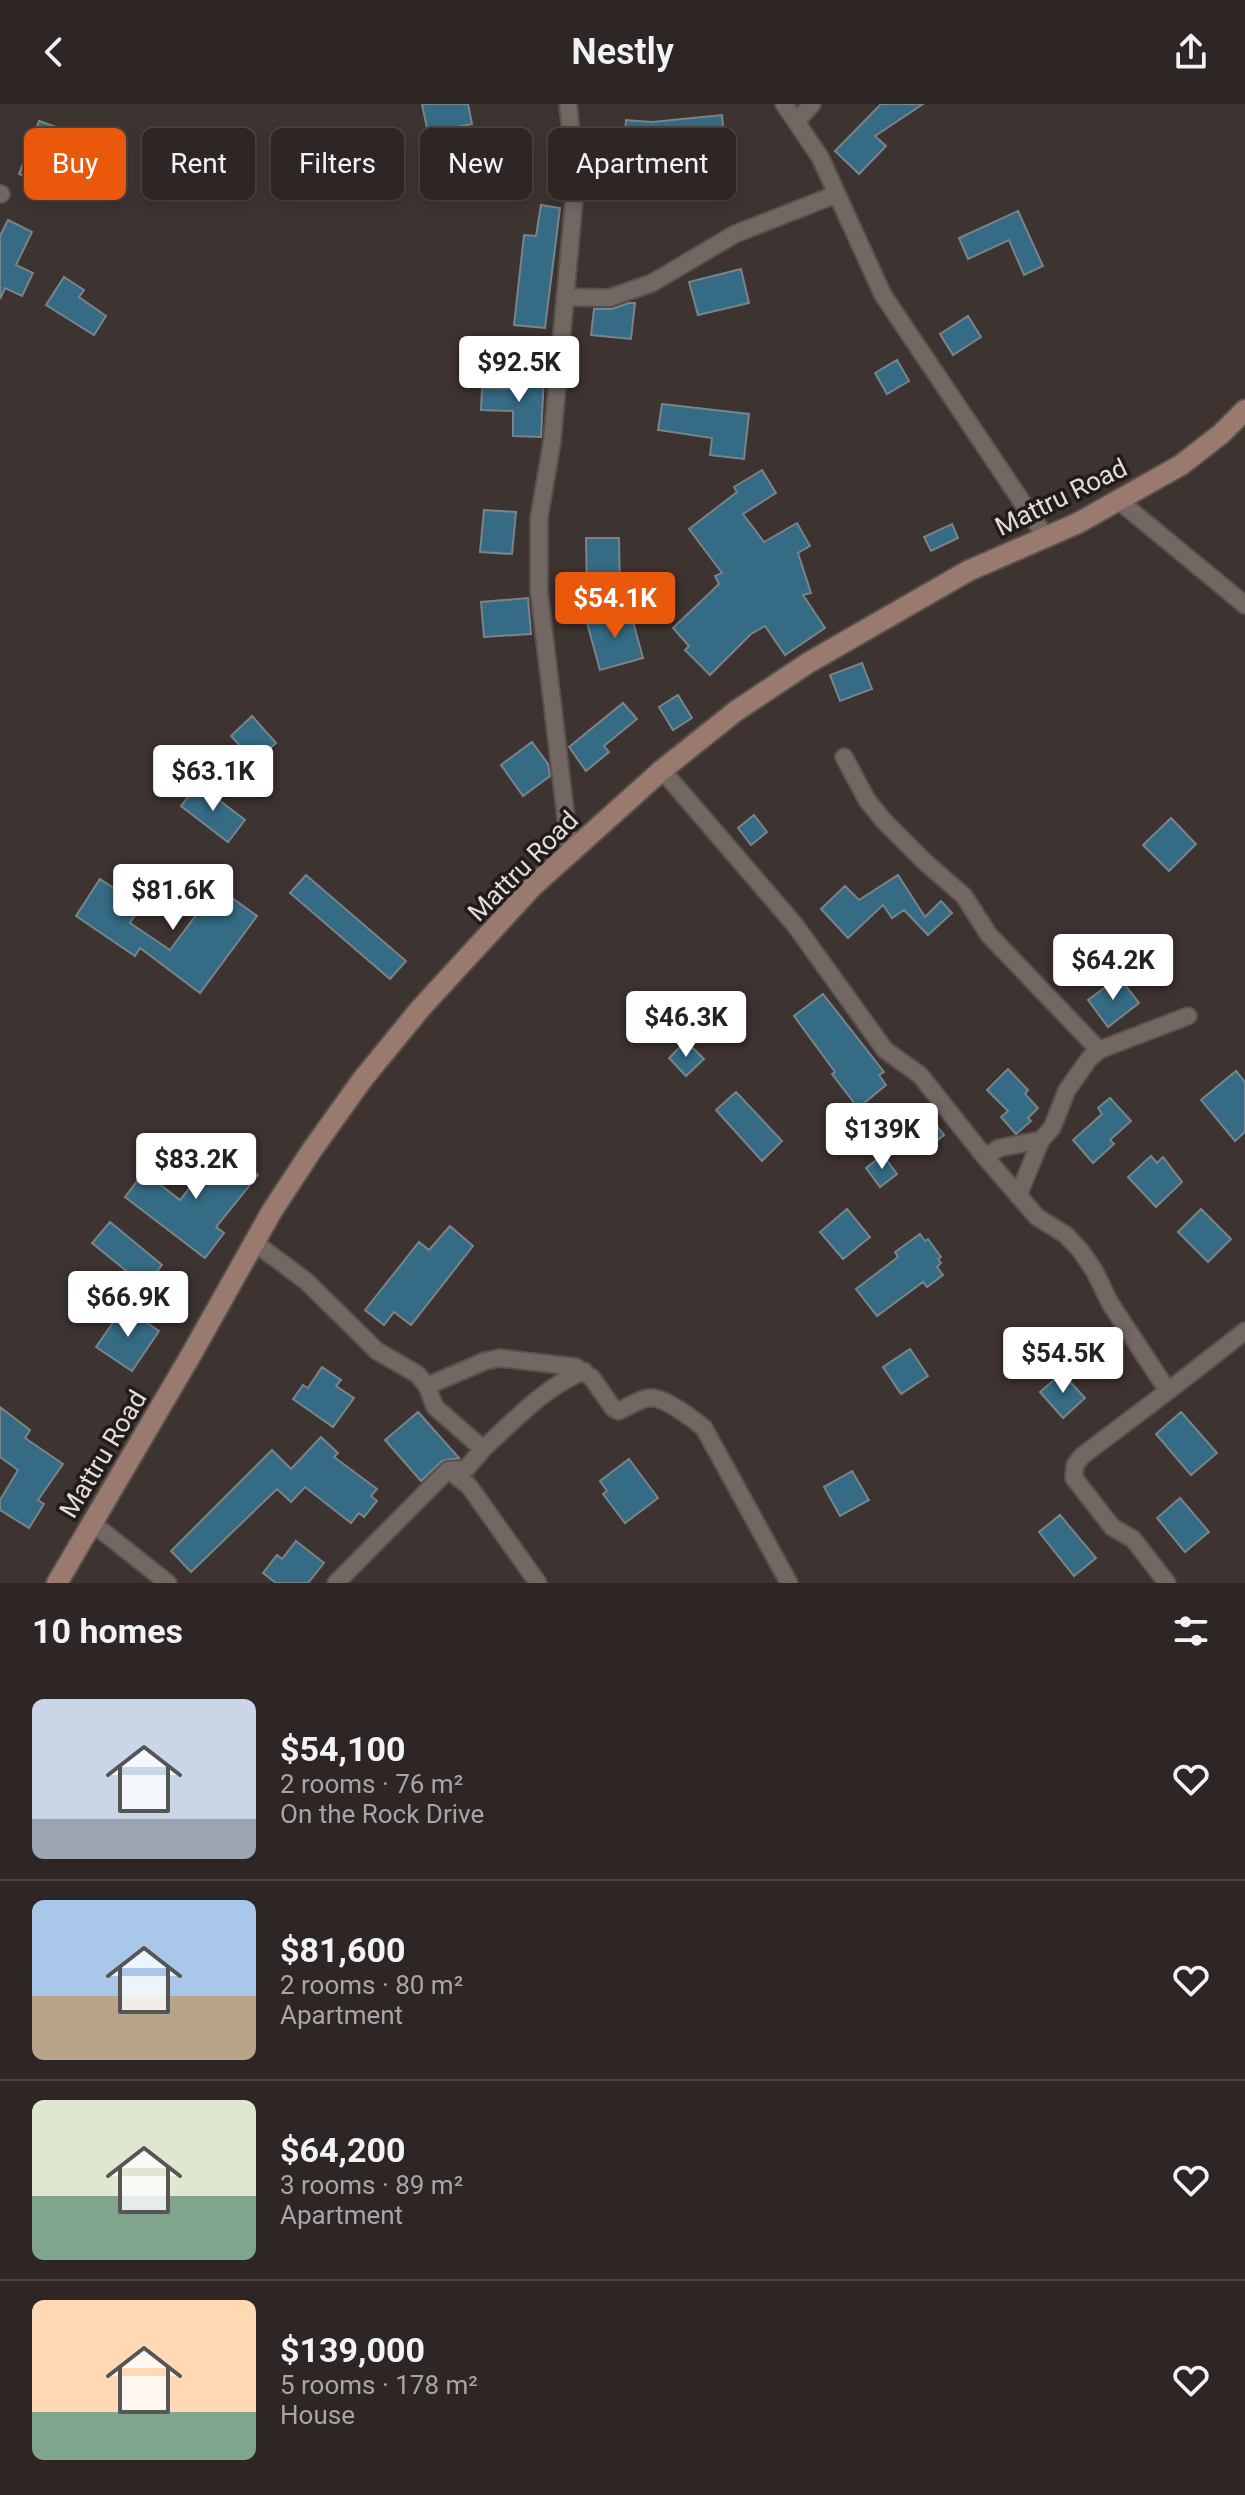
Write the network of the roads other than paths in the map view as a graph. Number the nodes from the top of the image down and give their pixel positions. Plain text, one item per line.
1 (568, 104) edge
2 (784, 104) edge
3 (812, 104) edge
4 (796, 122) junction
5 (837, 194) junction
6 (565, 297) junction
7 (1245, 410) edge
8 (1118, 500) junction
9 (1045, 536) junction
10 (1245, 605) edge
11 (844, 757) dead end
12 (662, 770) junction
13 (570, 852) junction
14 (1188, 1016) dead end
15 (1099, 1050) junction
16 (1041, 1140) junction
17 (985, 1157) junction
18 (1018, 1196) junction
19 (255, 1243) junction
20 (1245, 1331) edge
21 (584, 1371) junction
22 (427, 1386) junction
23 (1168, 1391) junction
24 (483, 1449) junction
25 (448, 1470) junction
26 (92, 1523) junction
27 (57, 1583) edge
28 (168, 1583) edge
29 (336, 1583) edge
30 (538, 1583) edge
31 (789, 1583) edge
32 (1167, 1583) edge

1 - 6 street
2 - 4 street
3 - 4 street
4 - 5 street
5 - 6 street
5 - 9 street
6 - 13 street
7 - 8 main road, Mattru Road
8 - 9 main road, Mattru Road
8 - 10 street
9 - 12 main road, Mattru Road
11 - 15 street
12 - 13 main road, Mattru Road
12 - 17 street
13 - 19 main road, Mattru Road
14 - 15 street
15 - 16 street
16 - 17 street
16 - 18 street
17 - 18 street
18 - 23 street
19 - 22 street
19 - 26 main road, Mattru Road
20 - 23 street
21 - 22 street
21 - 24 street
21 - 31 street
22 - 24 street
23 - 32 street
24 - 25 street
25 - 29 street
25 - 30 street
26 - 27 main road, Mattru Road
26 - 28 street

